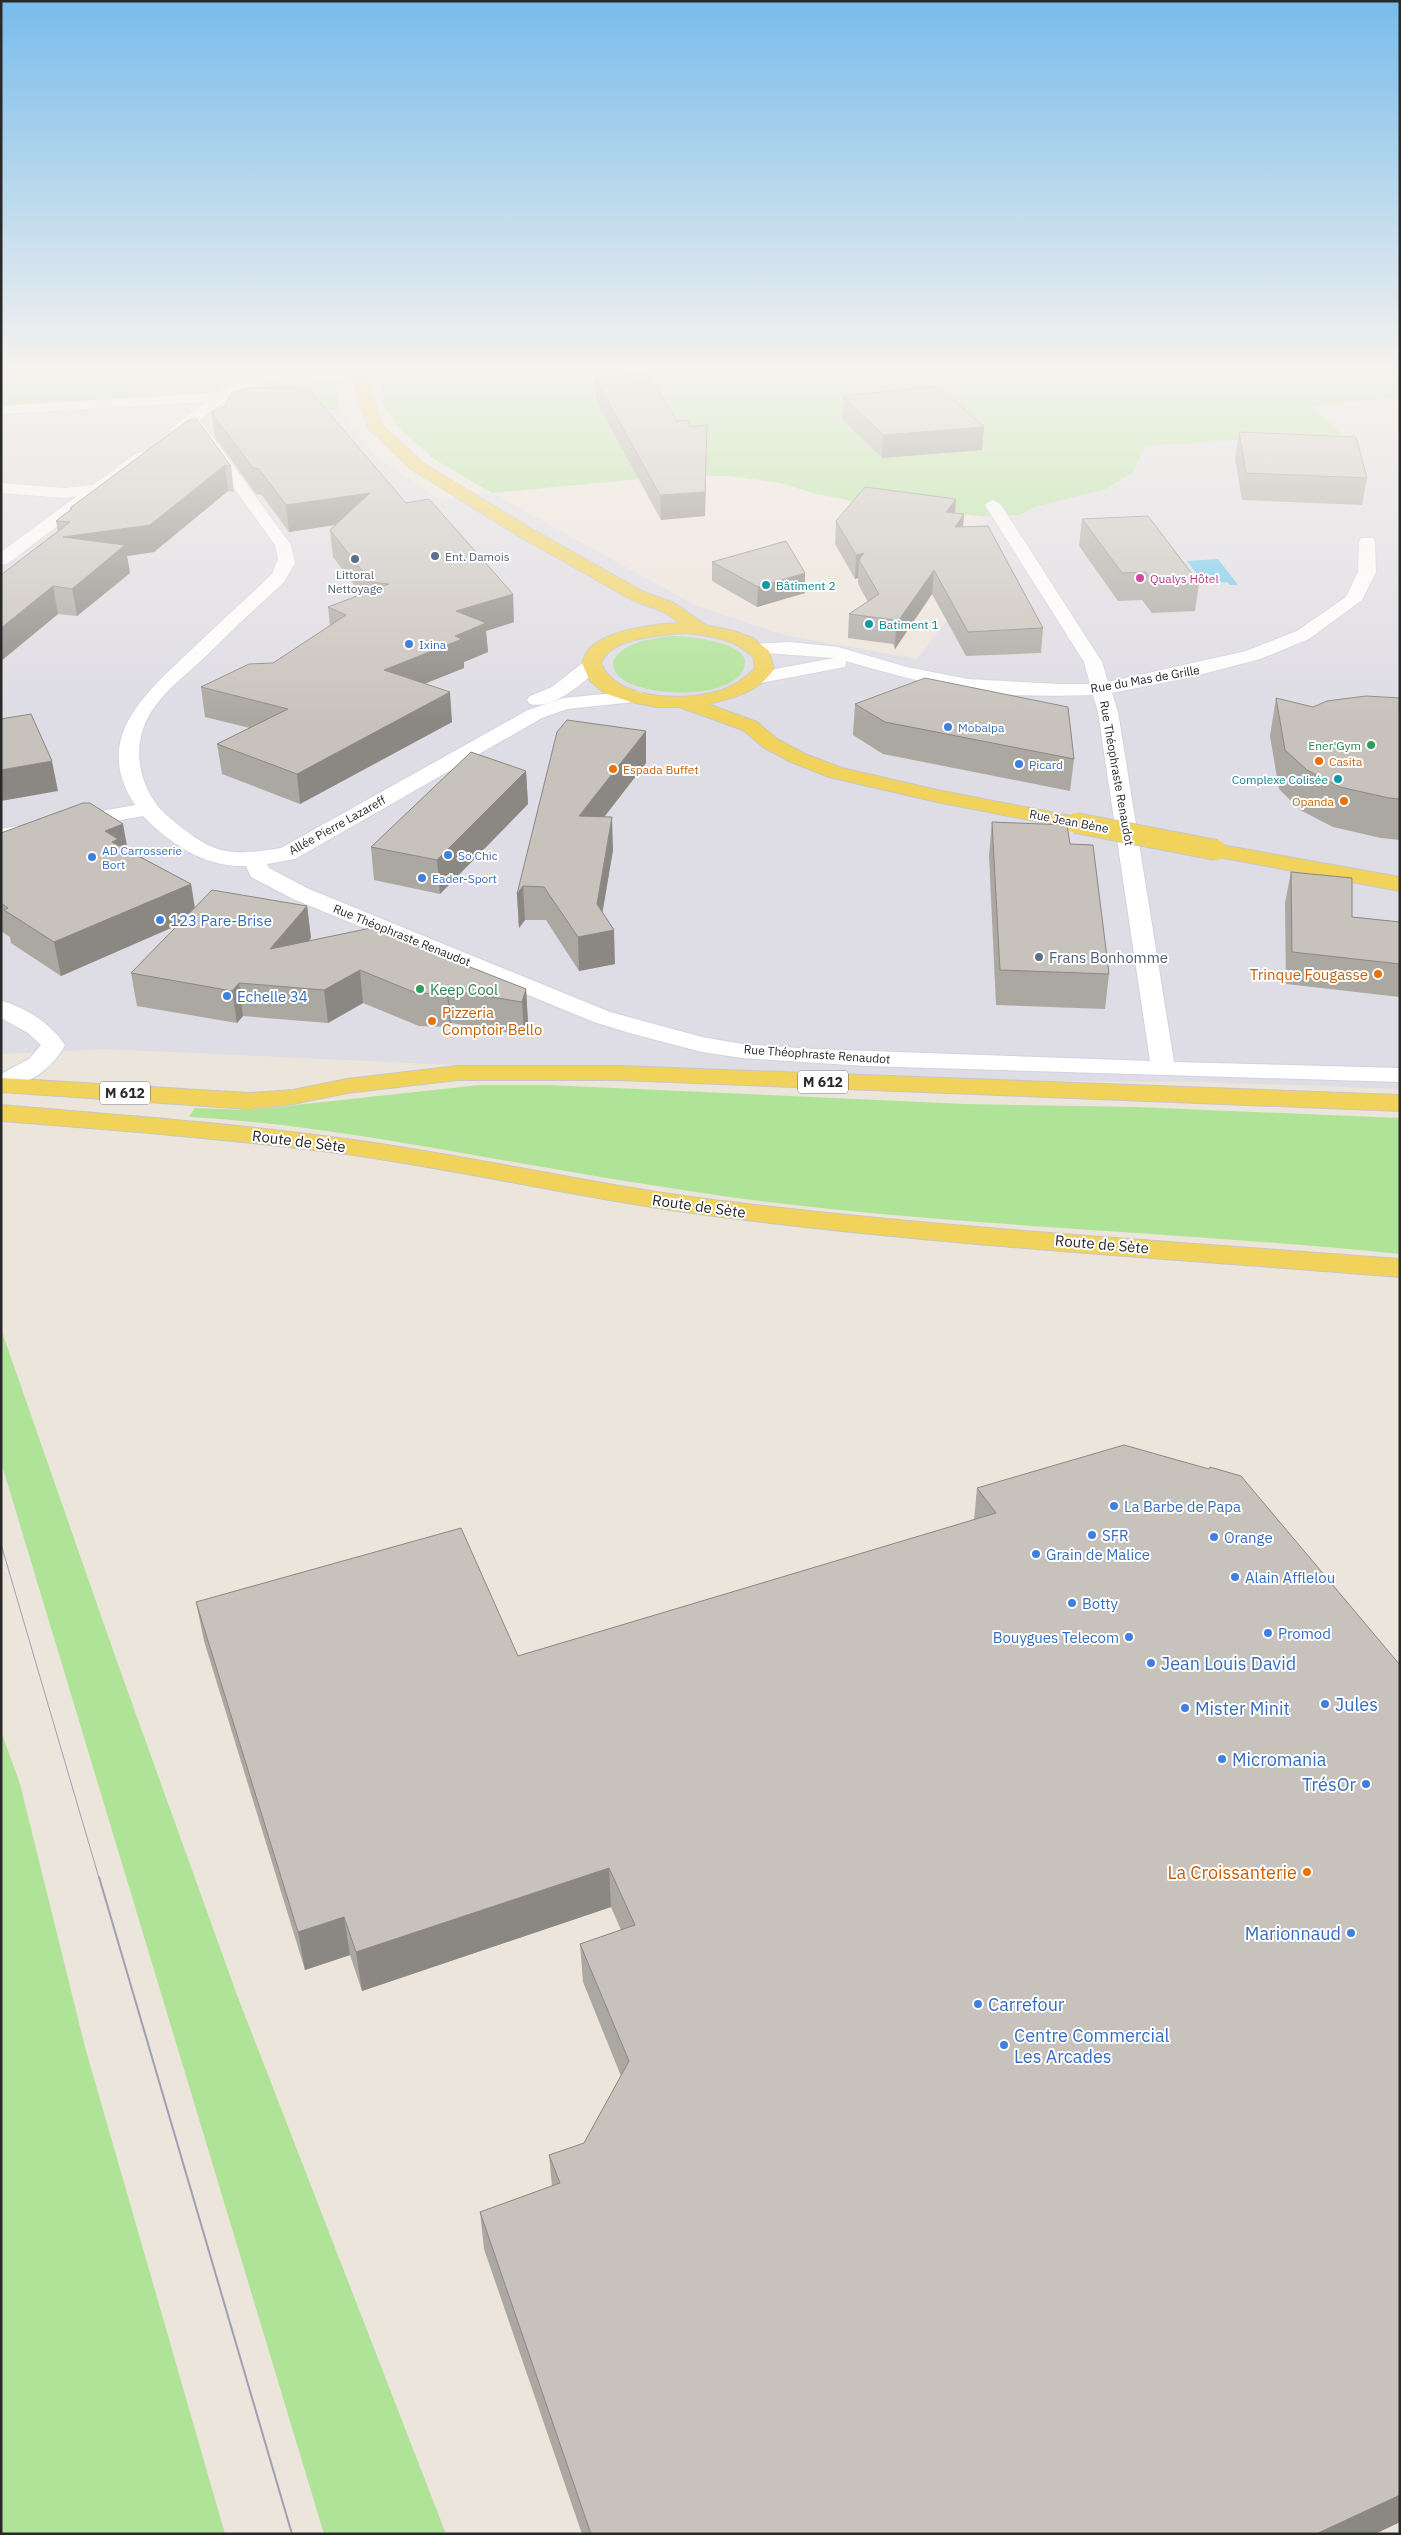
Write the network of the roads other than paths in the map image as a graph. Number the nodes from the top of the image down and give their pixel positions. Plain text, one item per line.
1 (99, 486) edge
2 (240, 486) edge
3 (451, 486) edge
4 (1, 488) edge
5 (95, 489) junction
6 (993, 505) dead end
7 (1367, 542) dead end
8 (1, 560) edge
9 (638, 596) junction
10 (701, 629) junction
11 (633, 634) junction
12 (756, 648) junction
13 (862, 660) junction
14 (592, 665) junction
15 (755, 682) junction
16 (1103, 689) junction
17 (636, 697) junction
18 (683, 702) junction
19 (750, 726) junction
20 (489, 733) junction
21 (147, 809) junction
22 (1, 835) edge
23 (255, 859) junction
24 (1400, 884) edge
25 (1, 1008) edge
26 (1163, 1070) junction
27 (1400, 1075) edge
28 (1, 1084) edge
29 (1400, 1103) edge
30 (1, 1114) edge
31 (1400, 1268) edge

1 - 5 street
2 - 21 street
3 - 9 main road
4 - 5 street
5 - 8 street
6 - 16 street, Rue Théophraste Renaudot
7 - 16 street, Rue du Mas de Grille
9 - 10 main road
9 - 11 main road
10 - 11 main road
10 - 12 main road
11 - 14 main road
12 - 13 street, Rue du Mas de Grille
12 - 15 main road
13 - 15 street, Rue du Mas de Grille
13 - 16 street, Rue du Mas de Grille
14 - 17 main road
14 - 20 street, Allée Pierre Lazareff
15 - 18 main road
15 - 19 main road
16 - 26 street, Rue Théophraste Renaudot
17 - 18 main road
17 - 20 street, Allée Pierre Lazareff
18 - 19 main road, Rue Jean Bène
19 - 24 main road, Rue Jean Bène, bridge
20 - 23 street, Allée Pierre Lazareff
21 - 22 street
21 - 23 street
23 - 26 street, Rue Théophraste Renaudot
25 - 28 street
26 - 27 street, Rue Théophraste Renaudot
28 - 29 main road, M 612
30 - 31 main road, Route de Sète / M 612

